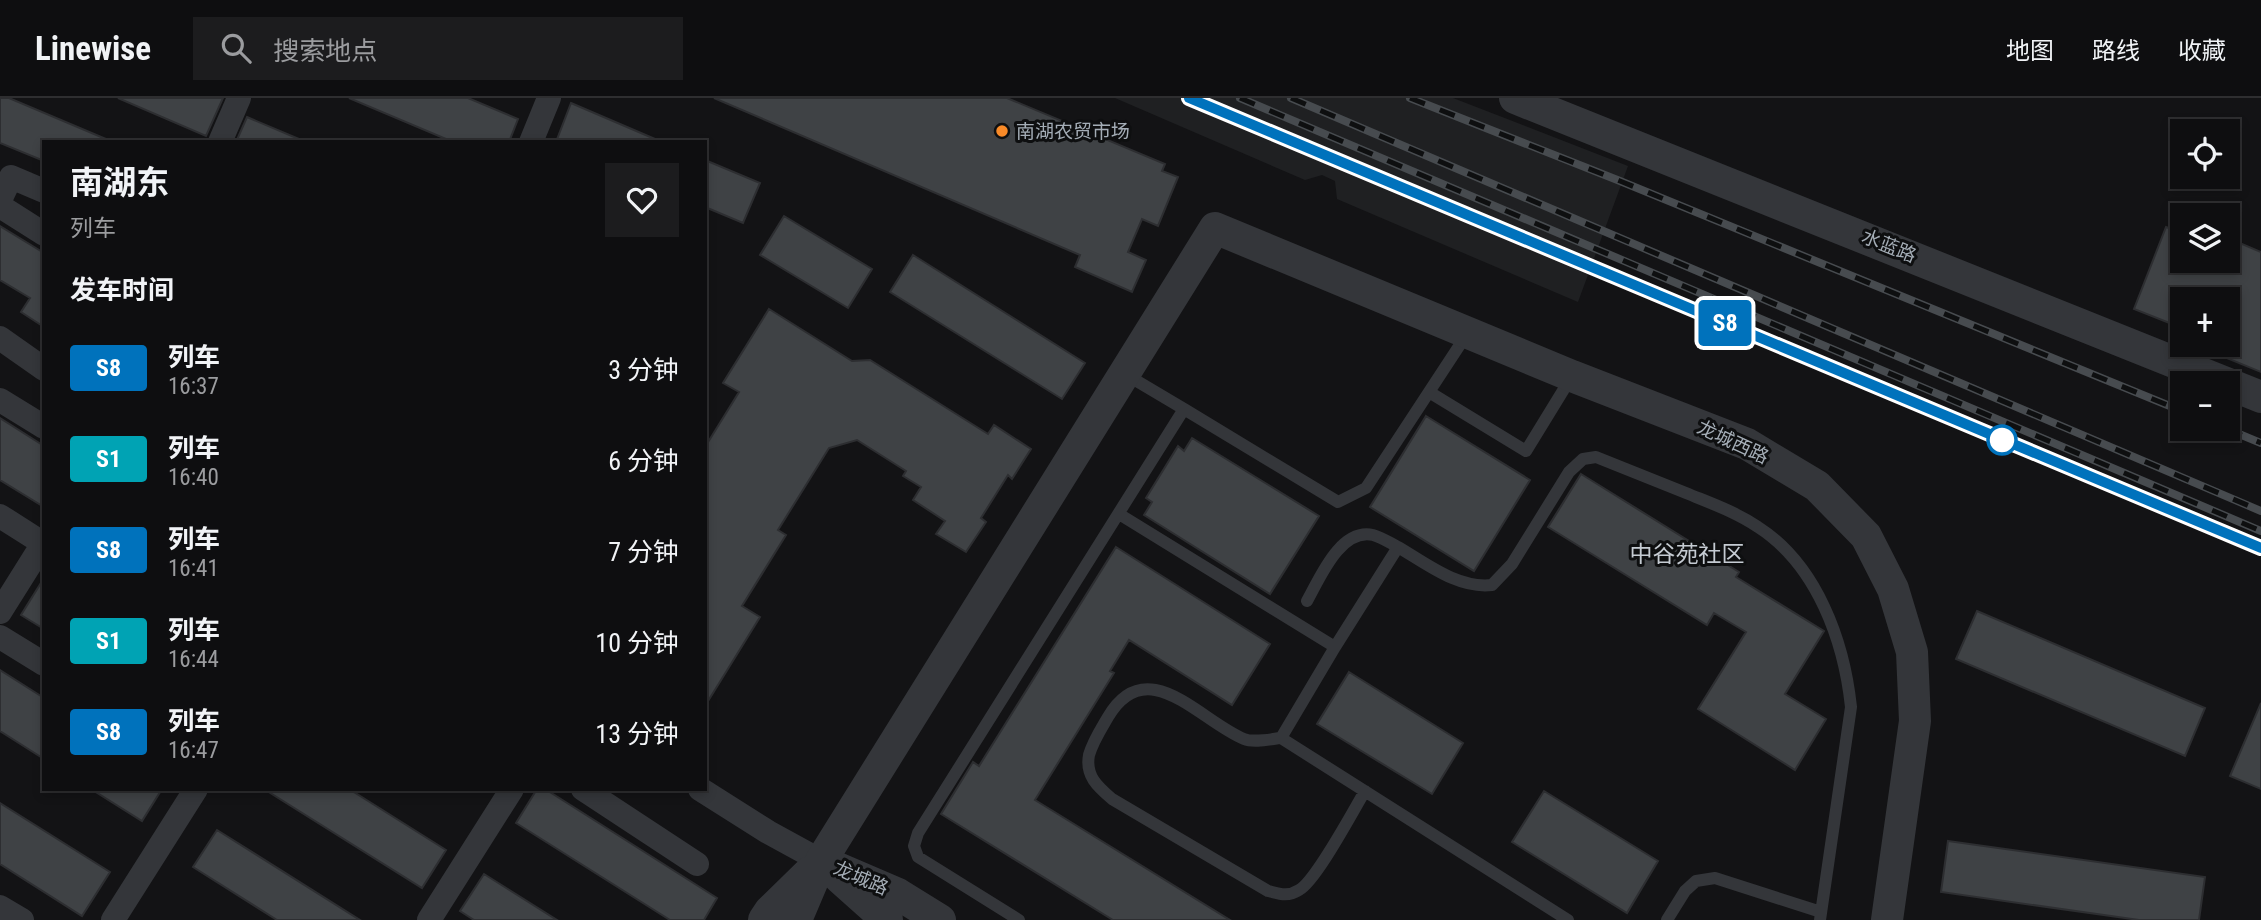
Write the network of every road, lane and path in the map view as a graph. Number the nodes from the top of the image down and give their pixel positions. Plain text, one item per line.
1 (239, 98) edge
2 (549, 98) edge
3 (1515, 98) edge
4 (221, 140) edge
5 (532, 140) edge
6 (42, 190) edge
7 (1, 195) edge
8 (42, 232) edge
9 (1468, 332) junction
10 (0, 338) edge
11 (42, 368) edge
12 (1123, 373) junction
13 (1572, 376) junction
14 (1429, 392) junction
15 (2261, 397) edge
16 (0, 400) edge
17 (1184, 410) junction
18 (42, 426) edge
19 (1119, 514) junction
20 (0, 516) edge
21 (42, 542) edge
22 (42, 545) edge
23 (1398, 547) junction
24 (1307, 601) dead end
25 (0, 612) edge
26 (0, 637) edge
27 (1335, 647) junction
28 (42, 663) edge
29 (1281, 738) junction
30 (195, 791) edge
31 (511, 791) edge
32 (586, 791) edge
33 (704, 791) edge
34 (1364, 791) junction
35 (821, 861) junction
36 (697, 864) dead end
37 (0, 907) edge
38 (1821, 916) edge
39 (777, 917) edge
40 (1563, 919) edge
41 (22, 920) edge
42 (113, 920) edge
43 (429, 920) edge
44 (887, 920) edge
45 (940, 920) edge
46 (1019, 920) edge
47 (1667, 920) edge
48 (1887, 920) edge

1 - 4 street
2 - 5 street
3 - 15 street, 水蓝路
6 - 7 street
7 - 8 street
9 - 12 street, 龙城西路
9 - 13 street, 龙城西路
9 - 14 lane
10 - 11 street
12 - 17 lane
12 - 35 street
13 - 14 lane
13 - 48 street, 龙城西路
14 - 17 lane
16 - 18 street
17 - 19 lane
19 - 27 lane
19 - 46 lane
20 - 21 street
22 - 25 street
23 - 24 lane
23 - 27 lane
23 - 38 lane
26 - 28 street
27 - 29 lane
29 - 34 lane
29 - 34 lane
30 - 42 street
31 - 43 street
32 - 36 street
33 - 35 street
34 - 40 lane
35 - 39 street
35 - 44 street, 龙城路
35 - 45 street, 龙城路
37 - 41 street
38 - 47 lane

